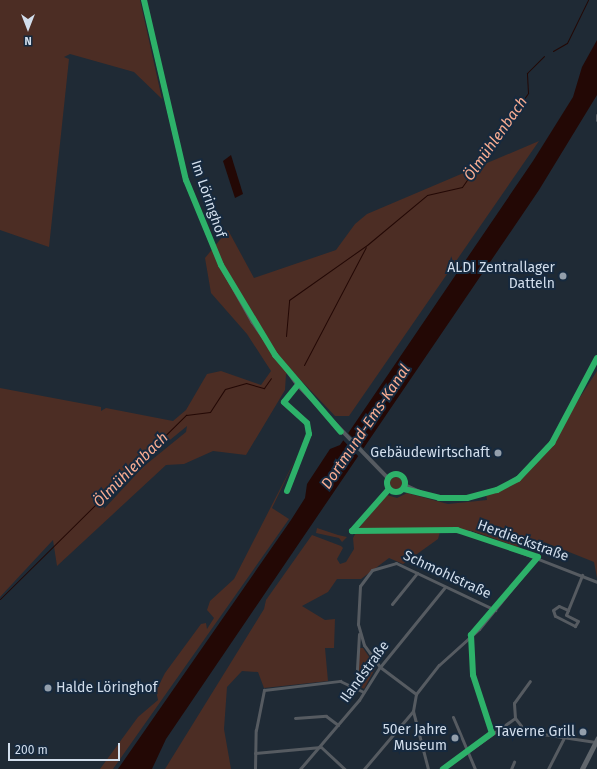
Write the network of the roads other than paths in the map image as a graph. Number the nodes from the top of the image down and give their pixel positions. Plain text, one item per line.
1 (144, 0) edge
2 (597, 115) edge
3 (597, 120) edge
4 (597, 358) edge
5 (298, 385) junction
6 (388, 478) junction
7 (404, 487) junction
8 (388, 489) junction
9 (287, 491) dead end
10 (440, 530) dead end
11 (352, 531) dead end
12 (538, 557) junction
13 (417, 573) junction
14 (582, 575) junction
15 (597, 582) edge
16 (445, 587) junction
17 (392, 604) dead end
18 (495, 610) junction
19 (568, 610) junction
20 (359, 632) junction
21 (471, 635) junction
22 (380, 667) junction
23 (530, 681) dead end
24 (356, 686) junction
25 (364, 692) junction
26 (416, 694) junction
27 (413, 711) junction
28 (452, 717) dead end
29 (295, 718) dead end
30 (515, 718) junction
31 (338, 725) junction
32 (492, 733) junction
33 (563, 739) junction
34 (596, 741) edge
35 (321, 747) junction
36 (255, 753) junction
37 (466, 754) junction
38 (514, 762) dead end
39 (255, 769) edge
40 (300, 769) edge
41 (346, 769) edge
42 (364, 769) edge
43 (428, 769) edge
44 (442, 769) edge
45 (474, 769) edge
46 (511, 769) edge
47 (548, 769) edge
48 (582, 769) edge

1 - 5 street, Im Löringhof
2 - 3 street
4 - 7 street
5 - 6 street, Im Löringhof
5 - 9 street
6 - 7 street
6 - 8 street
7 - 8 street
8 - 11 street
10 - 12 street, Herdieckstraße
12 - 14 street, Herdieckstraße
12 - 18 street
13 - 16 street, Schmohlstraße
13 - 17 street
13 - 20 street, Schmohlstraße
14 - 15 street, Herdieckstraße
14 - 19 street
16 - 18 street, Schmohlstraße
16 - 22 street, Ilandstraße
18 - 21 street
19 - 19 street
20 - 22 street
20 - 24 street
21 - 26 street
21 - 32 street
22 - 25 street, Ilandstraße
22 - 26 street
23 - 30 street
24 - 25 street
24 - 36 street
25 - 31 street, Ilandstraße
26 - 27 street
27 - 42 street
27 - 43 street
28 - 37 street
29 - 31 street
30 - 32 street
30 - 33 street
31 - 35 street, Ilandstraße
32 - 37 street
33 - 34 street
33 - 47 street
34 - 48 main road
35 - 36 street
35 - 40 street, Ilandstraße
35 - 41 street
36 - 39 street
37 - 44 street
37 - 45 street
38 - 46 street

